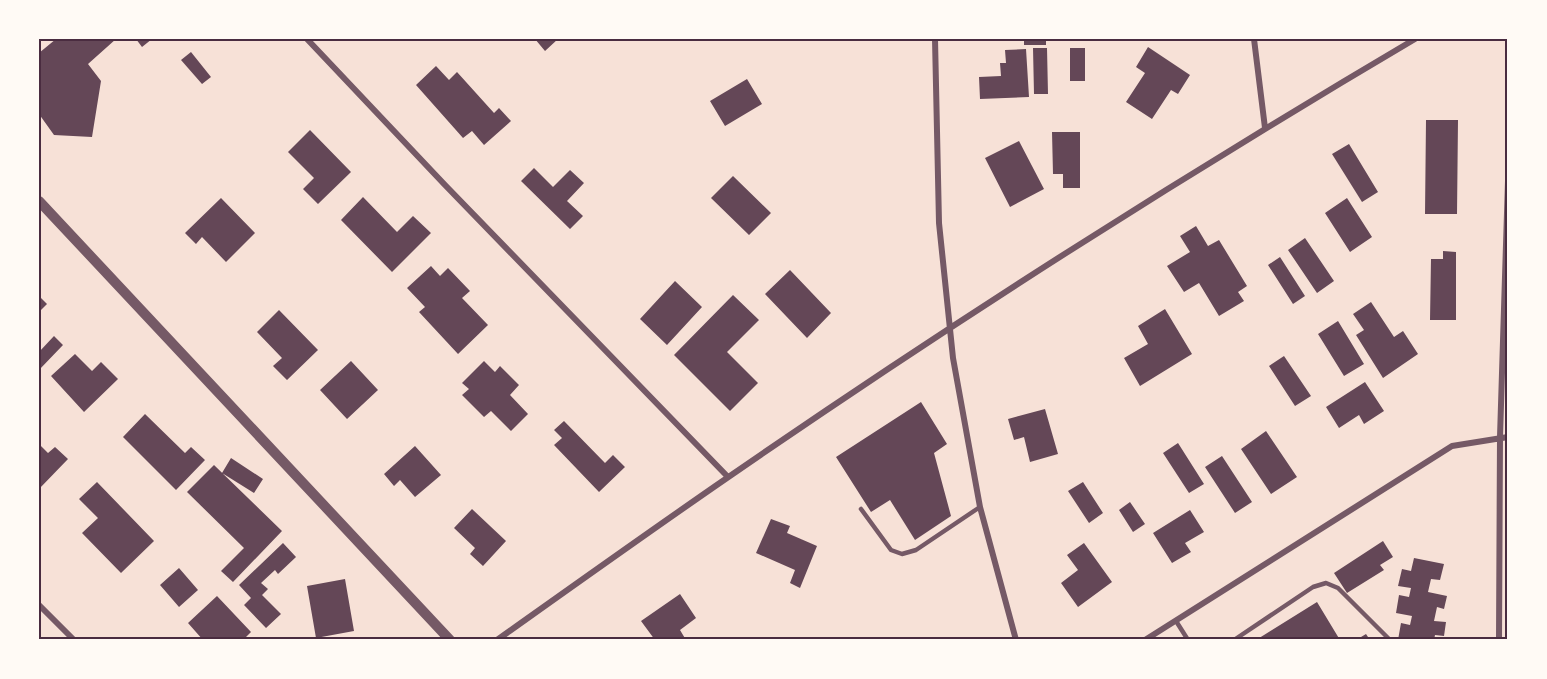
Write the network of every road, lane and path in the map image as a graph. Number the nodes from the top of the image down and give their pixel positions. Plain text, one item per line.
1 (308, 39) edge
2 (935, 39) edge
3 (1254, 39) edge
4 (1415, 39) edge
5 (1265, 128) junction
6 (1508, 181) edge
7 (39, 201) edge
8 (950, 329) junction
9 (1504, 437) edge
10 (728, 477) junction
11 (980, 507) junction
12 (861, 509) dead end
13 (39, 605) edge
14 (1176, 621) junction
15 (74, 640) edge
16 (450, 640) edge
17 (497, 640) edge
18 (1016, 640) edge
19 (1145, 640) edge
20 (1188, 640) edge
21 (1234, 640) edge
22 (1390, 640) edge
23 (1499, 640) edge

1 - 10 street
2 - 8 street
3 - 5 street
4 - 5 street
5 - 8 street
6 - 9 street
7 - 16 street
8 - 10 street
8 - 11 street
9 - 14 street
9 - 23 street
10 - 17 street
11 - 12 lane
11 - 18 street
13 - 15 street
14 - 19 street
14 - 20 lane
21 - 22 lane

